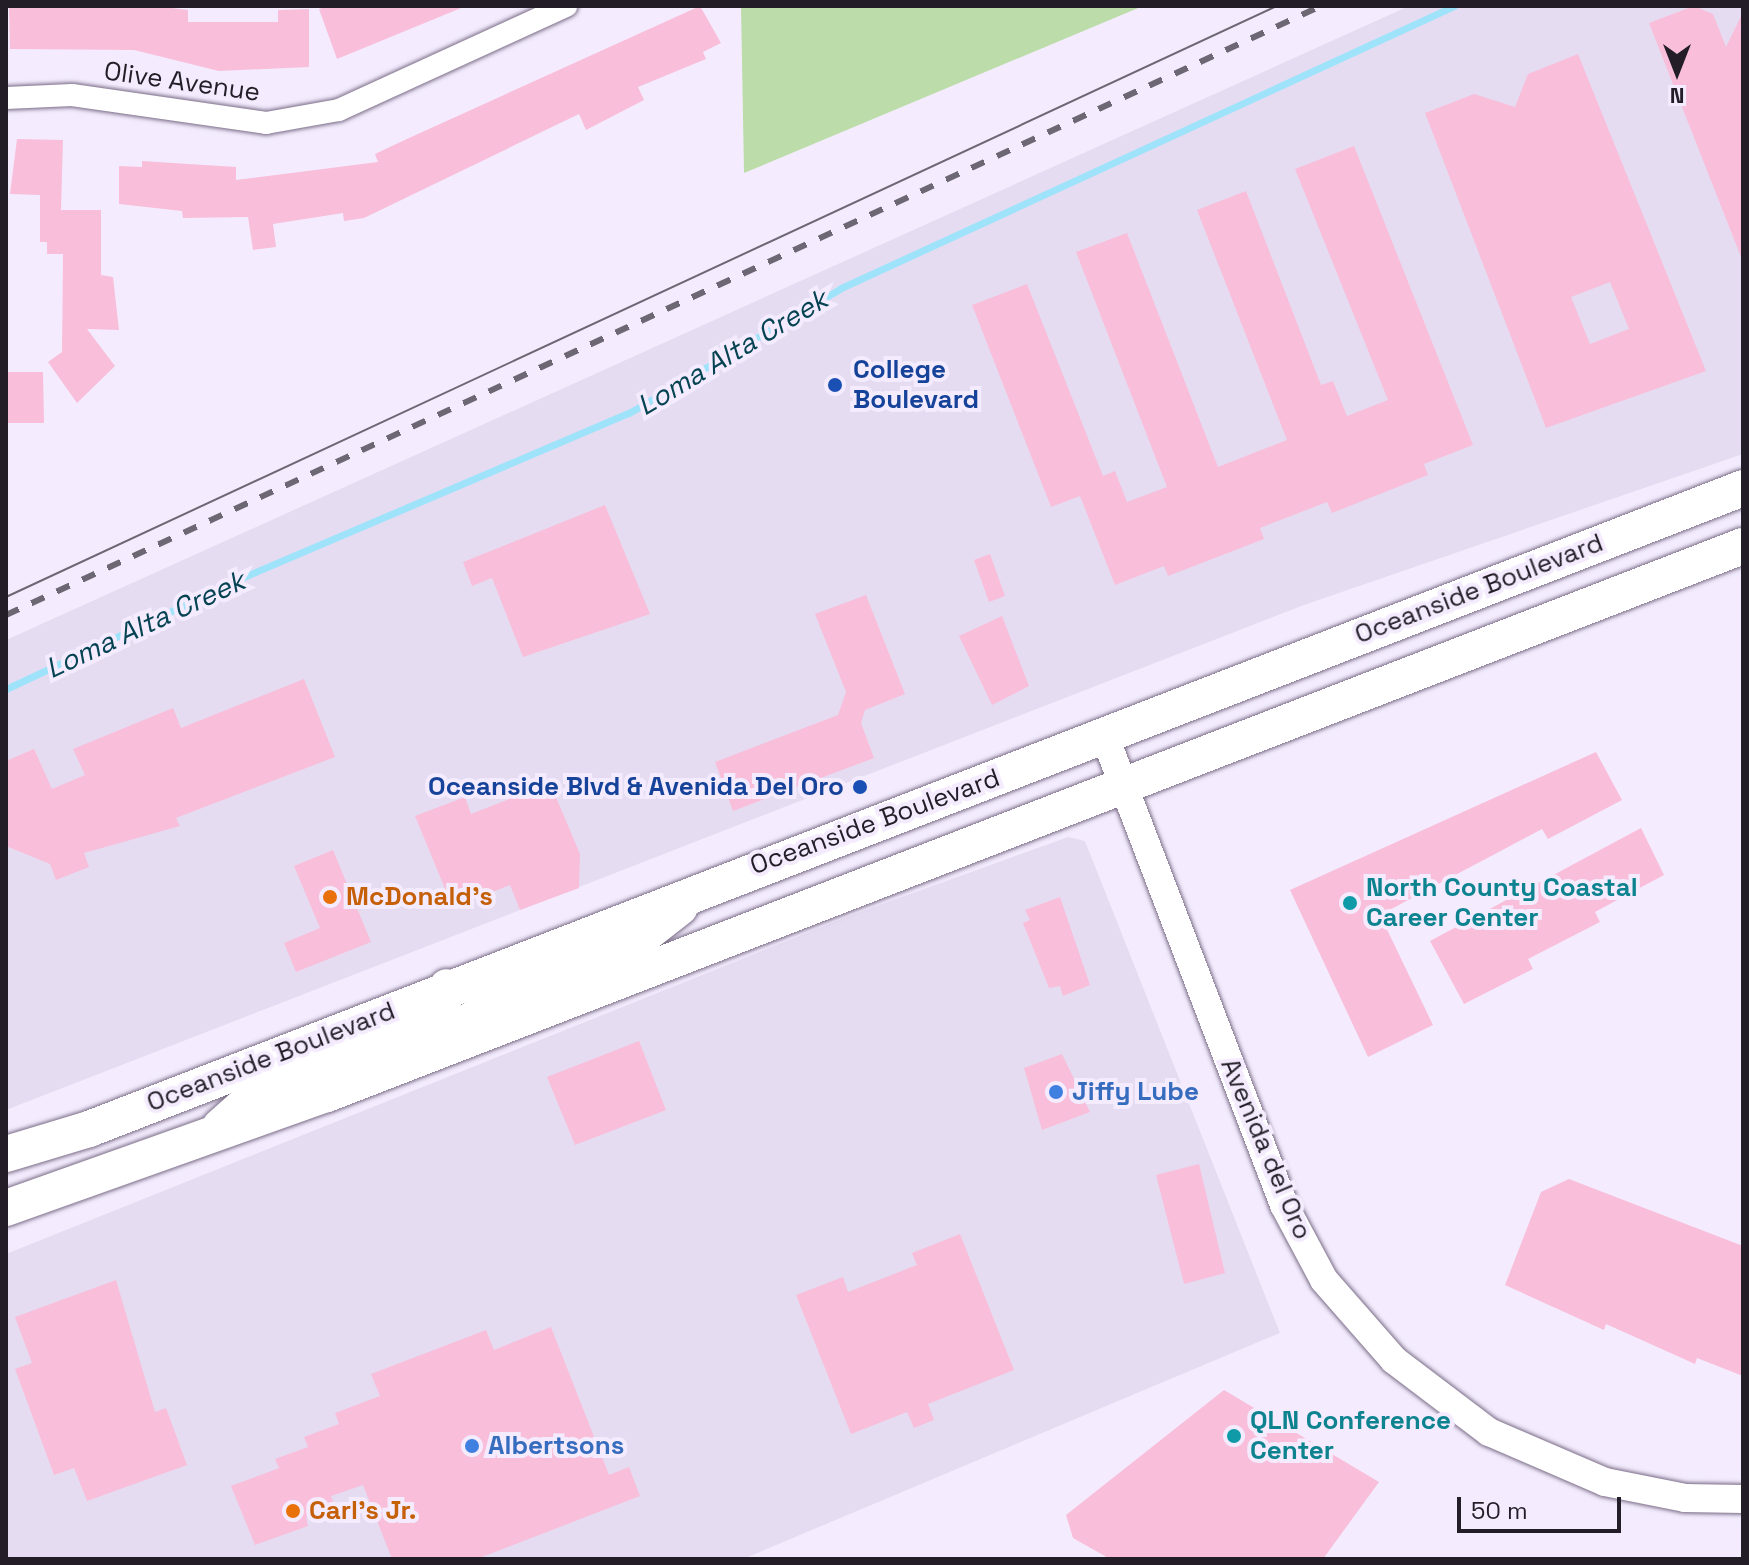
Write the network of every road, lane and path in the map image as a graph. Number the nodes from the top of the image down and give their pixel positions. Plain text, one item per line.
1 (566, 6) edge
2 (6, 98) edge
3 (1743, 488) edge
4 (1743, 546) edge
5 (1105, 737) junction
6 (1123, 784) junction
7 (710, 884) junction
8 (447, 987) junction
9 (462, 1040) junction
10 (212, 1138) junction
11 (6, 1154) edge
12 (6, 1208) edge
13 (1743, 1499) edge

1 - 2 street, Olive Avenue
3 - 5 main road, Oceanside Boulevard
4 - 6 main road, Oceanside Boulevard
5 - 6 street, Avenida del Oro
5 - 7 main road, Oceanside Boulevard
6 - 9 main road, Oceanside Boulevard
6 - 13 street, Avenida del Oro
7 - 8 main road, Oceanside Boulevard
7 - 9 main road
8 - 10 main road
8 - 11 main road, Oceanside Boulevard
9 - 10 main road, Oceanside Boulevard
10 - 12 main road, Oceanside Boulevard

